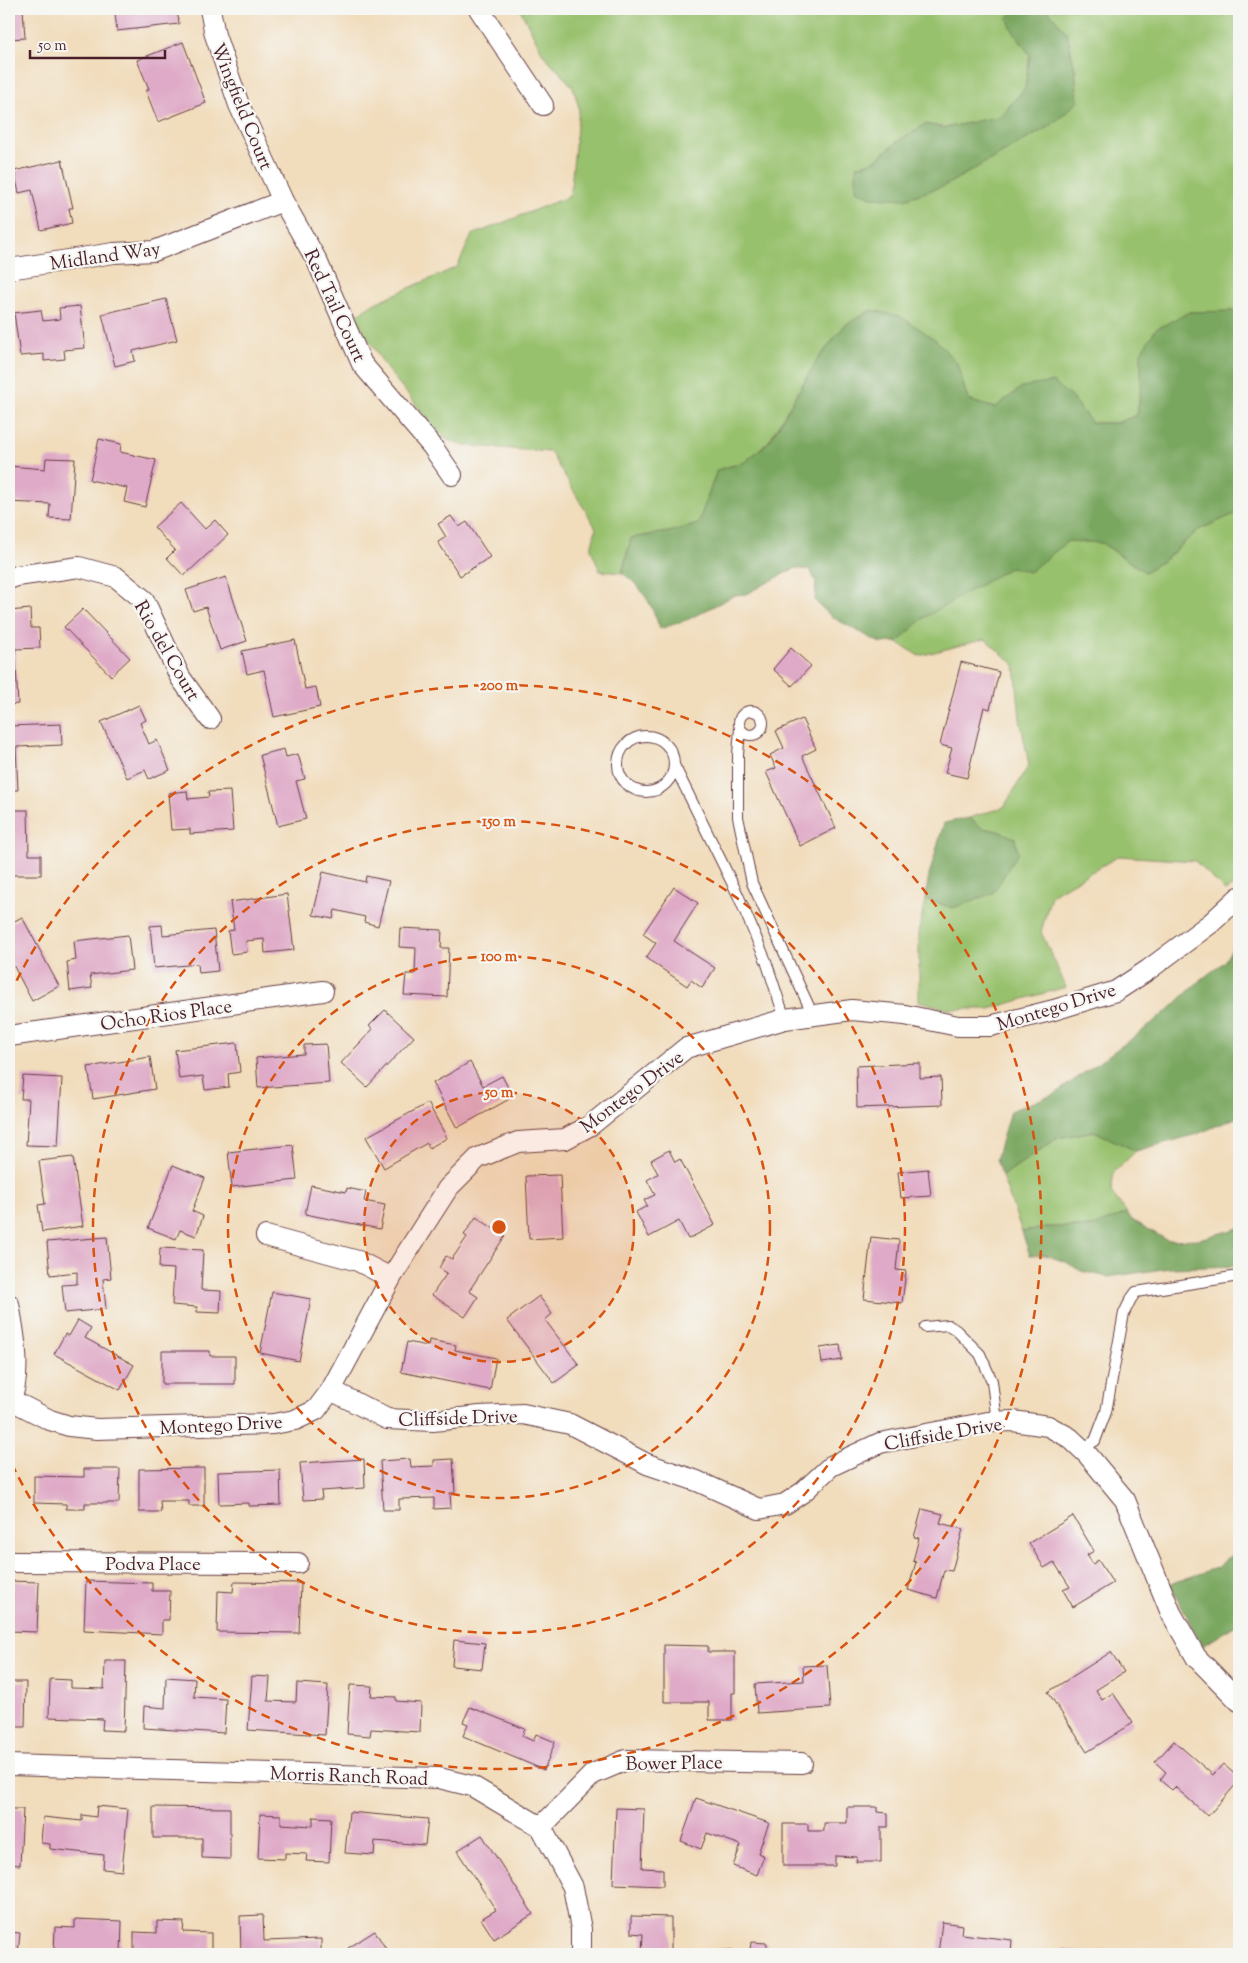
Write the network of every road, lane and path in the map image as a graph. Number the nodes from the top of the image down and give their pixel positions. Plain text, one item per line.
1 (210, 9) edge
2 (479, 9) edge
3 (543, 105) dead end
4 (283, 201) junction
5 (9, 269) edge
6 (452, 475) dead end
7 (9, 579) edge
8 (210, 719) dead end
9 (740, 728) dead end
10 (674, 765) junction
11 (1239, 897) edge
12 (323, 991) dead end
13 (813, 1015) junction
14 (785, 1019) junction
15 (9, 1036) edge
16 (266, 1236) dead end
17 (1239, 1276) edge
18 (391, 1278) junction
19 (9, 1304) edge
20 (925, 1327) dead end
21 (331, 1390) junction
22 (10, 1402) edge
23 (997, 1422) junction
24 (1081, 1449) junction
25 (9, 1562) edge
26 (298, 1563) dead end
27 (1239, 1701) edge
28 (802, 1763) dead end
29 (9, 1765) edge
30 (541, 1826) junction
31 (581, 1954) edge

1 - 4 street, Wingfield Court
2 - 3 street
4 - 5 street, Midland Way
4 - 6 street, Red Tail Court
7 - 8 street, Rio del Court
9 - 13 lane
10 - 10 lane
10 - 14 lane
11 - 13 street, Montego Drive
12 - 15 street, Ocho Rios Place
13 - 14 street, Montego Drive
14 - 18 street, Montego Drive
16 - 18 street
17 - 24 lane
18 - 21 street, Montego Drive
19 - 22 street
20 - 23 lane
21 - 22 street, Montego Drive
21 - 23 street, Cliffside Drive
23 - 24 street, Cliffside Drive
24 - 27 street, Cliffside Drive
25 - 26 street, Podva Place
28 - 30 street, Bower Place
29 - 30 street, Morris Ranch Road
30 - 31 street

